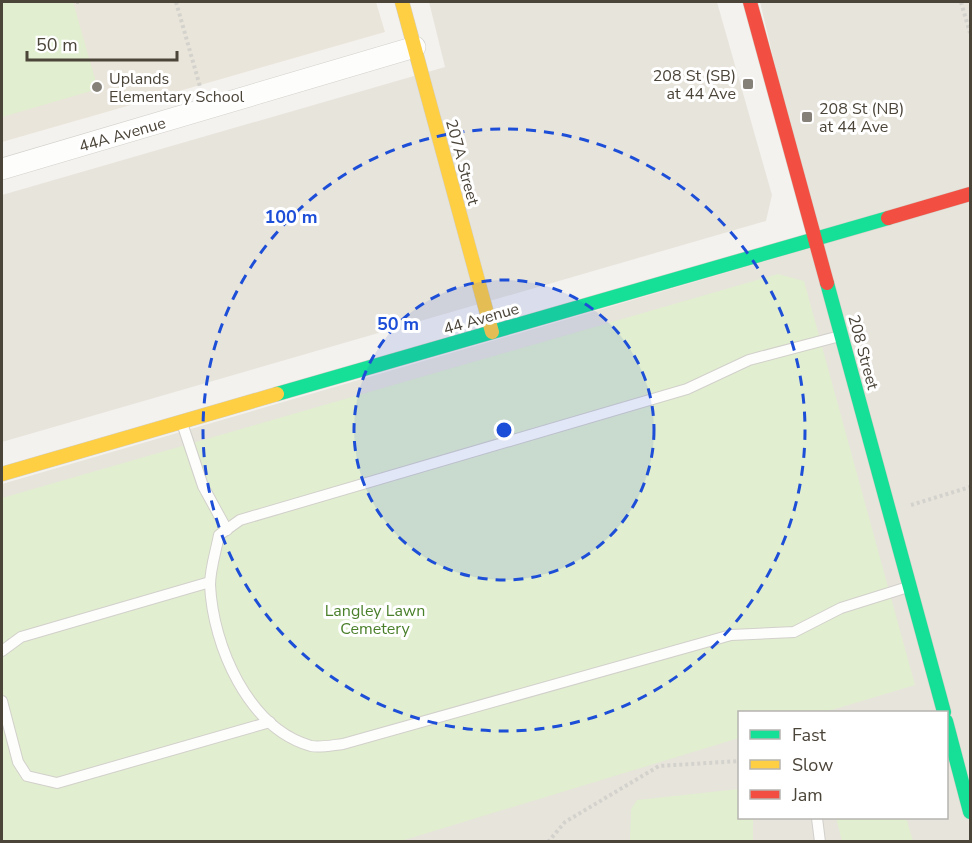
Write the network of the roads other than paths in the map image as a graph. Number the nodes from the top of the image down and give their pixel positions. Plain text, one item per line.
1 (402, 2) edge
2 (750, 2) edge
3 (415, 47) junction
4 (2, 170) edge
5 (970, 194) edge
6 (816, 240) junction
7 (492, 332) junction
8 (842, 335) junction
9 (182, 423) junction
10 (2, 474) edge
11 (227, 530) junction
12 (210, 582) junction
13 (911, 586) junction
14 (2, 651) edge
15 (2, 702) edge
16 (944, 711) edge
17 (270, 722) junction
18 (948, 729) edge
19 (970, 812) edge
20 (816, 819) edge
21 (820, 842) edge

1 - 3 street, 207A Street
2 - 6 street, 208 Street
3 - 4 street, 44A Avenue
3 - 7 street, 207A Street
5 - 6 street, 44 Avenue
6 - 7 street, 44 Avenue
6 - 8 street, 208 Street
7 - 9 street, 44 Avenue
8 - 11 lane
8 - 13 street, 208 Street
9 - 10 street, 44 Avenue
9 - 11 lane
11 - 12 lane
12 - 14 lane
12 - 17 lane
13 - 16 street, 208 Street
13 - 17 lane
15 - 17 lane
18 - 19 street
20 - 21 lane

